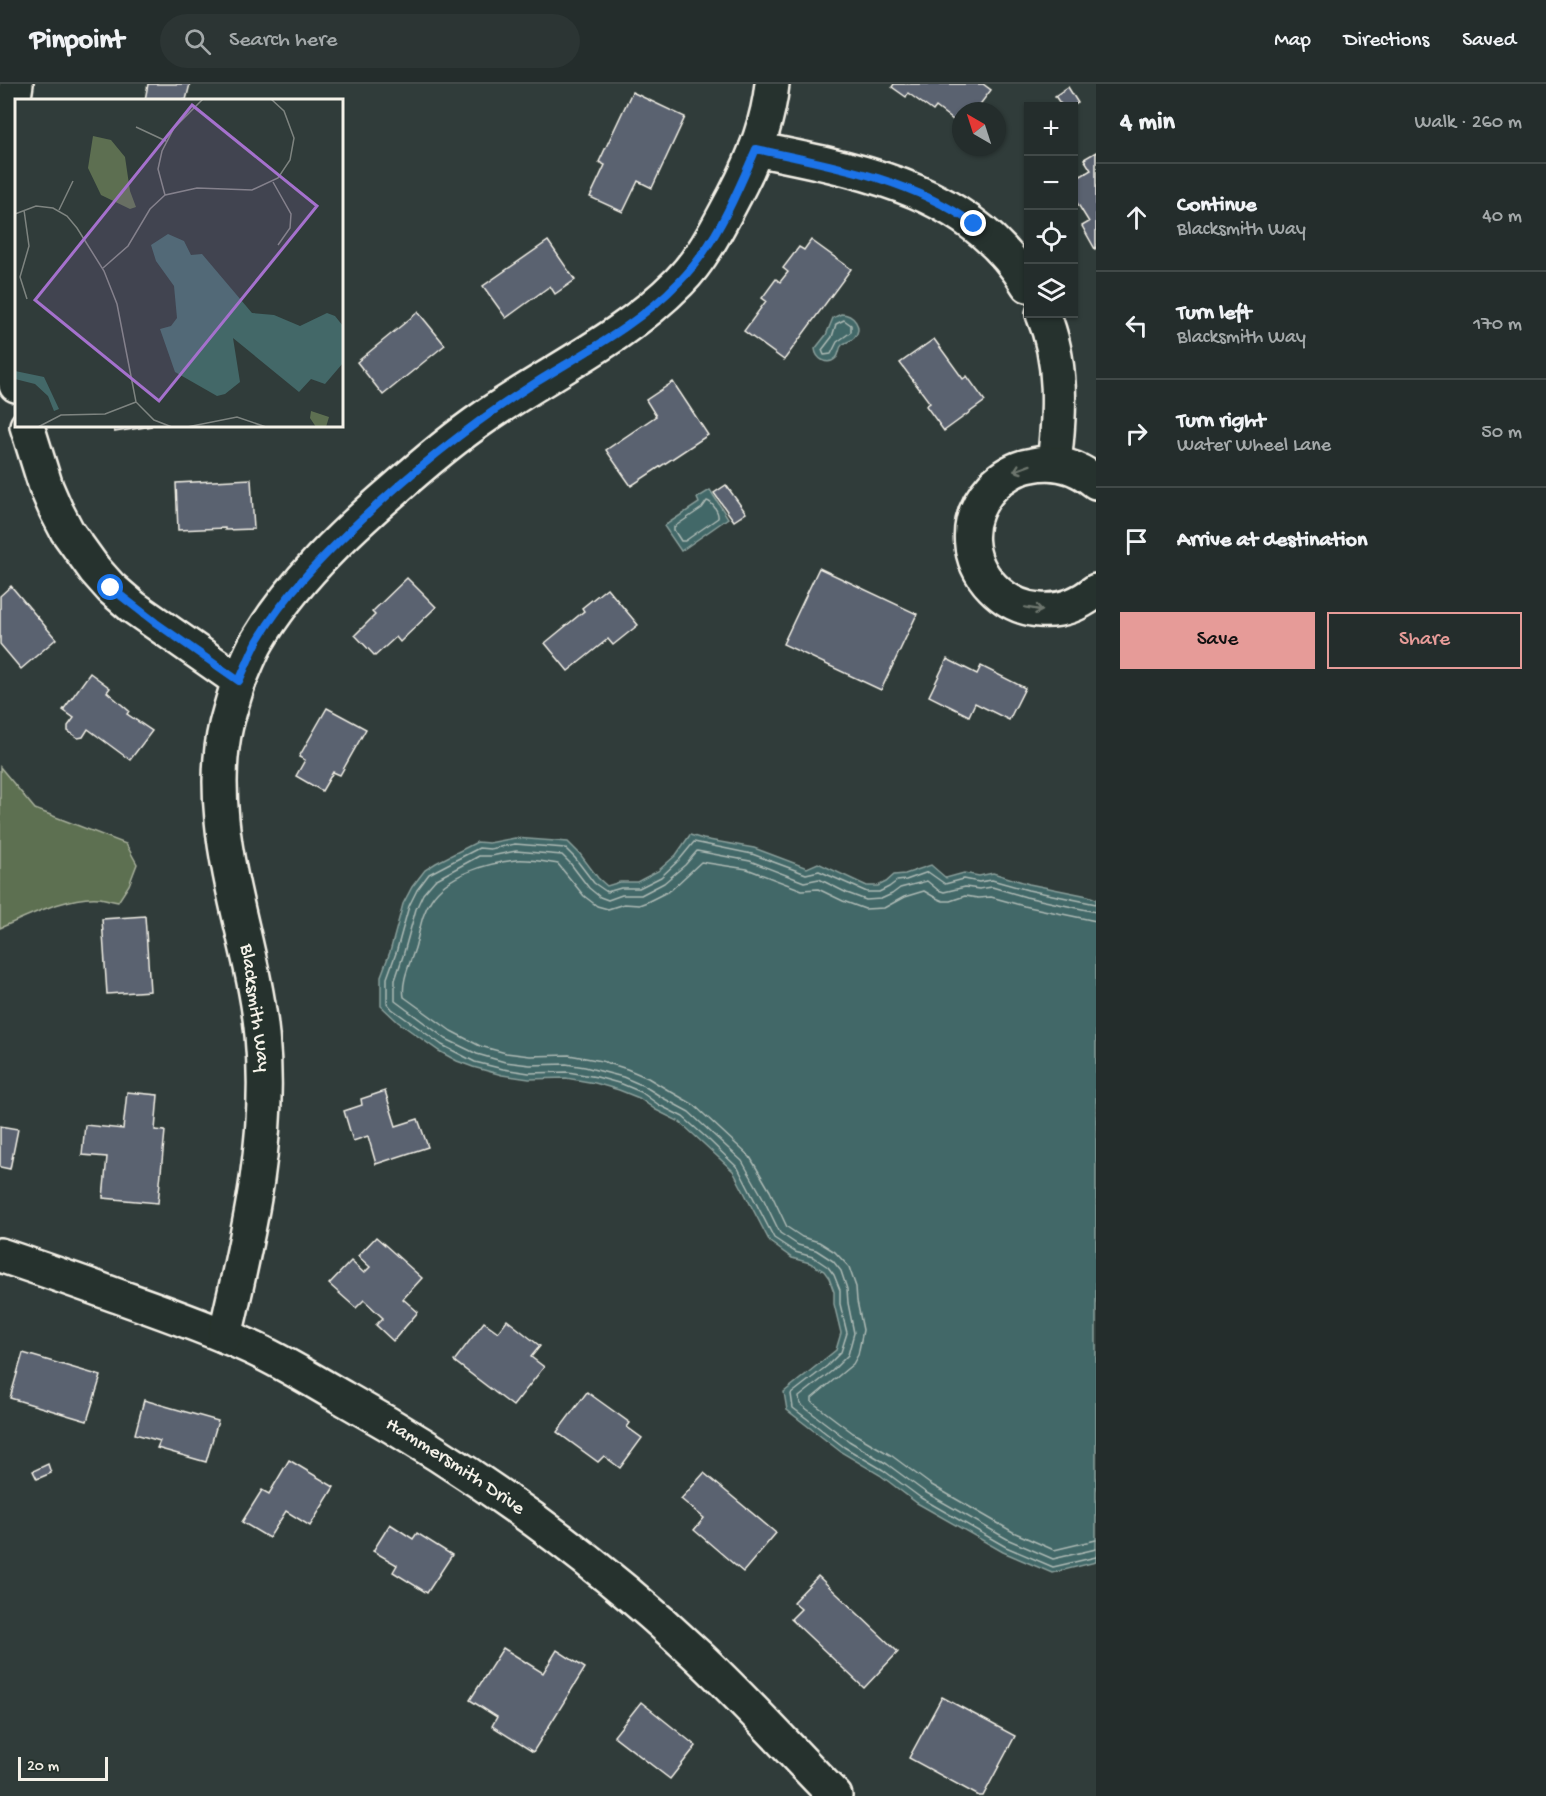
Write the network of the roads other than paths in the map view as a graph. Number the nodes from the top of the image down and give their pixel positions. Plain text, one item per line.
1 (16, 84) edge
2 (772, 84) edge
3 (756, 149) junction
4 (1024, 278) edge
5 (1044, 318) edge
6 (15, 380) edge
7 (15, 386) edge
8 (0, 392) edge
9 (28, 428) edge
10 (1054, 463) junction
11 (1096, 482) edge
12 (1096, 591) edge
13 (239, 681) junction
14 (0, 1255) edge
15 (225, 1336) junction
16 (835, 1796) edge

1 - 6 street
2 - 3 street, Blacksmith Way
3 - 4 street
3 - 13 street, Blacksmith Way
5 - 10 street
7 - 8 street
9 - 13 street
10 - 11 street
10 -> 12 street
13 - 15 street, Blacksmith Way
14 - 15 street, Hammersmith Drive
15 - 16 street, Hammersmith Drive

